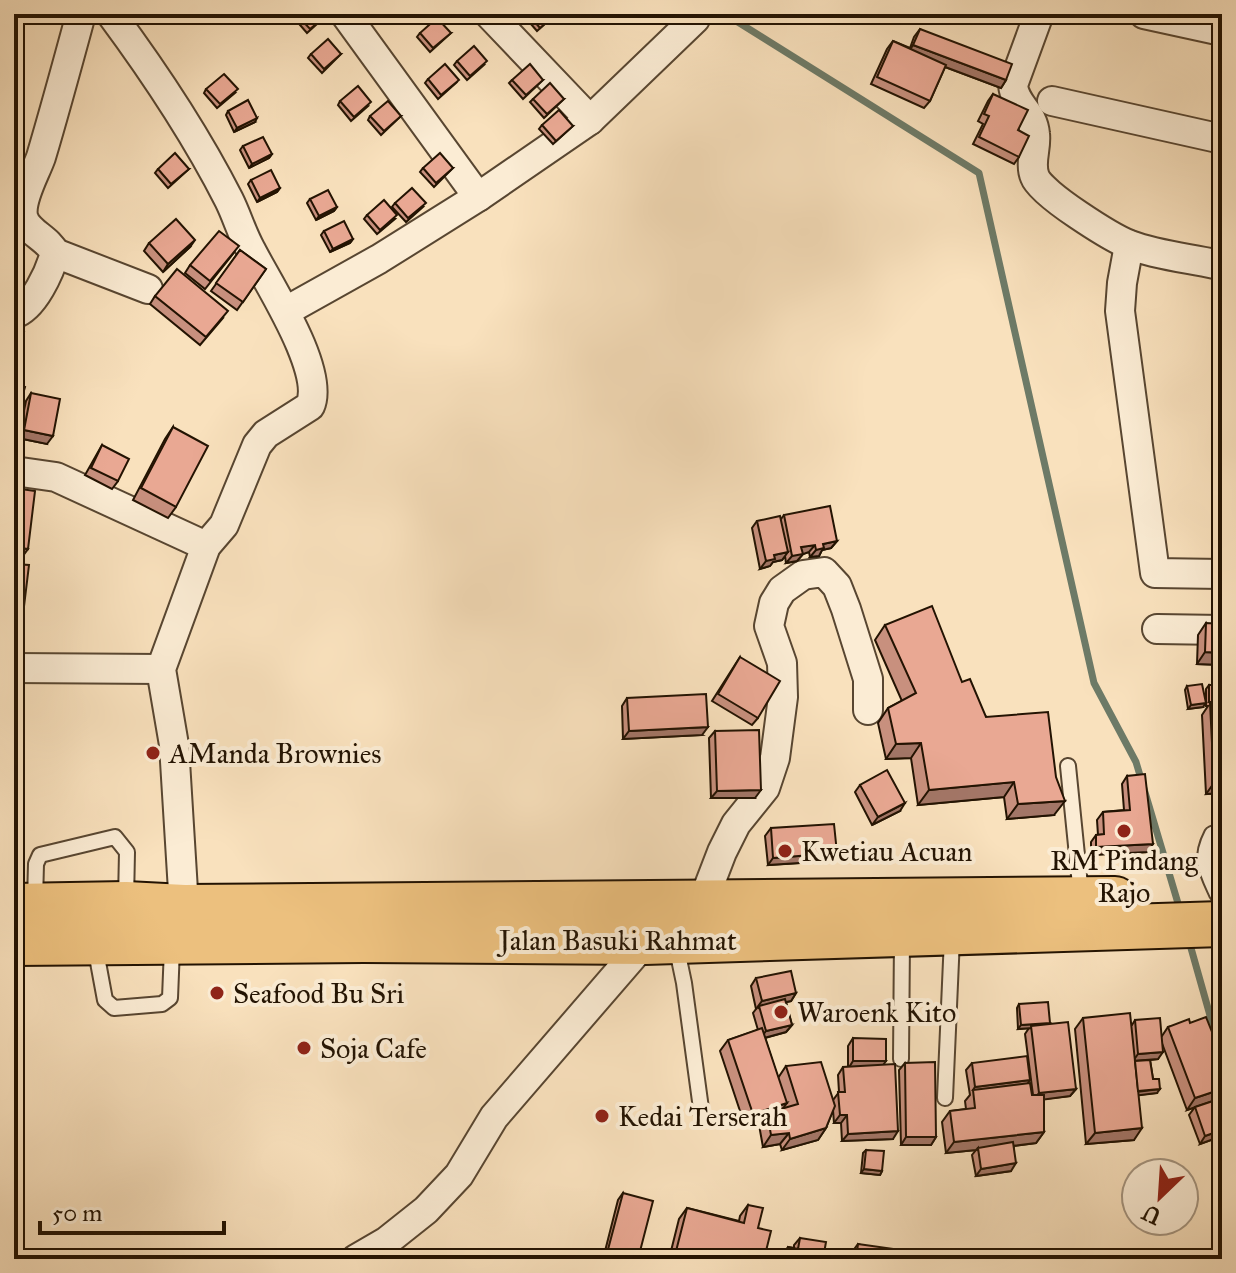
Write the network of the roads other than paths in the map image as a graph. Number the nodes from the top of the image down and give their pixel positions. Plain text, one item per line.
1 (81, 14) edge
2 (111, 14) edge
3 (345, 14) edge
4 (489, 14) edge
5 (1039, 14) edge
6 (1144, 14) edge
7 (695, 19) dead end
8 (1222, 31) edge
9 (1052, 101) dead end
10 (590, 120) junction
11 (1222, 139) edge
12 (478, 197) junction
13 (1129, 245) junction
14 (55, 253) junction
15 (1215, 264) dead end
16 (148, 289) dead end
17 (286, 311) junction
18 (14, 314) edge
19 (14, 471) edge
20 (206, 546) junction
21 (1222, 574) edge
22 (1157, 629) dead end
23 (1222, 630) edge
24 (14, 668) edge
25 (161, 669) junction
26 (868, 710) dead end
27 (1068, 766) dead end
28 (1222, 830) edge
29 (1082, 899) junction
30 (126, 904) junction
31 (702, 904) junction
32 (1213, 907) edge
33 (1141, 913) junction
34 (21, 919) edge
35 (178, 924) junction
36 (952, 933) junction
37 (902, 935) junction
38 (95, 942) junction
39 (660, 942) junction
40 (901, 1059) dead end
41 (945, 1098) dead end
42 (702, 1116) dead end
43 (356, 1259) edge

1 - 14 street
2 - 17 street
3 - 12 street
4 - 10 street
5 - 13 street
6 - 8 street
7 - 10 street
9 - 11 street
10 - 12 street
12 - 17 street
13 - 15 street
13 - 21 street
14 - 16 street
14 - 18 street
17 - 20 street
19 - 20 street
20 - 25 street
22 - 23 street
24 - 25 street
25 - 35 street
26 - 31 street
27 - 29 lane
28 - 32 lane
29 - 31 highway, Jalan Basuki Rahmat
29 - 33 highway, Jalan Basuki Rahmat
30 - 34 highway, Jalan Basuki Rahmat
30 - 34 lane
30 - 35 highway, Jalan Basuki Rahmat
31 - 35 highway, Jalan Basuki Rahmat
32 - 33 highway, Jalan Basuki Rahmat
33 - 36 highway, Jalan Basuki Rahmat
34 - 38 highway, Jalan Basuki Rahmat
35 - 38 highway, Jalan Basuki Rahmat
35 - 38 lane
35 - 39 highway, Jalan Basuki Rahmat
36 - 37 highway, Jalan Basuki Rahmat
36 - 41 lane
37 - 39 highway, Jalan Basuki Rahmat
37 - 40 lane
39 - 42 lane
39 - 43 street

